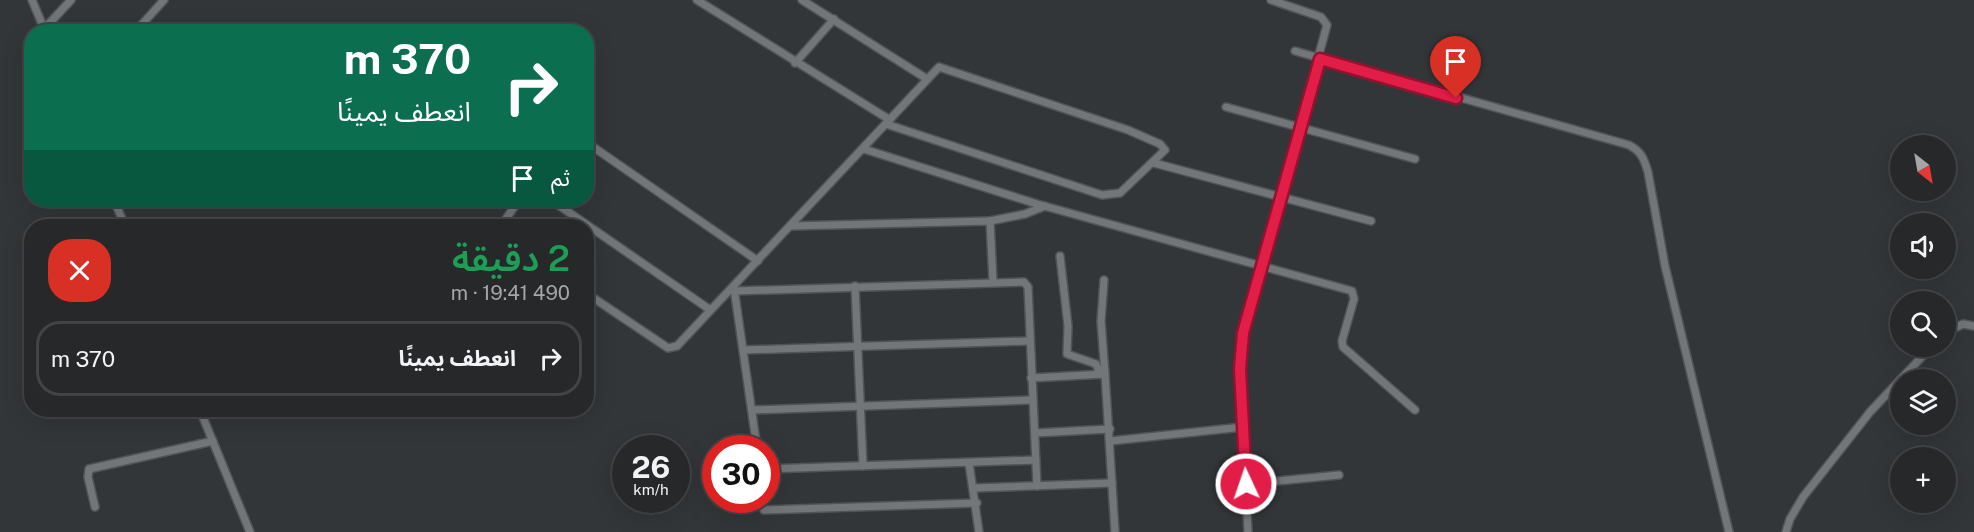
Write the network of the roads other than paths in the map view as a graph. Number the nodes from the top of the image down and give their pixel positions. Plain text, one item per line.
1 (32, 0) edge
2 (70, 0) edge
3 (164, 0) edge
4 (697, 0) edge
5 (802, 0) edge
6 (1271, 0) edge
7 (834, 19) junction
8 (42, 24) edge
9 (49, 24) edge
10 (142, 24) edge
11 (1295, 51) dead end
12 (1320, 59) junction
13 (795, 63) junction
14 (927, 79) junction
15 (1226, 107) dead end
16 (888, 122) junction
17 (1300, 129) junction
18 (594, 148) edge
19 (864, 149) junction
20 (1415, 159) dead end
21 (1154, 163) junction
22 (1281, 198) junction
23 (1045, 206) junction
24 (561, 207) edge
25 (579, 219) edge
26 (990, 221) junction
27 (1371, 221) dead end
28 (791, 226) junction
29 (594, 230) edge
30 (1060, 256) dead end
31 (758, 261) junction
32 (1262, 266) junction
33 (1104, 280) dead end
34 (993, 281) junction
35 (855, 286) junction
36 (734, 288) junction
37 (594, 298) edge
38 (709, 309) junction
39 (1974, 326) edge
40 (1956, 327) edge
41 (1029, 341) junction
42 (858, 345) junction
43 (743, 350) junction
44 (1922, 357) edge
45 (1102, 374) junction
46 (1031, 378) junction
47 (1033, 400) junction
48 (860, 406) junction
49 (752, 410) junction
50 (1415, 410) dead end
51 (203, 417) edge
52 (1243, 427) junction
53 (1110, 429) junction
54 (1035, 433) junction
55 (755, 435) edge
56 (213, 441) junction
57 (1110, 441) junction
58 (1036, 460) junction
59 (969, 463) junction
60 (863, 466) junction
61 (780, 469) edge
62 (1339, 475) dead end
63 (1112, 483) junction
64 (1246, 484) junction
65 (1037, 486) junction
66 (974, 488) junction
67 (977, 503) junction
68 (94, 507) dead end
69 (780, 509) edge
70 (250, 532) edge
71 (979, 532) edge
72 (1115, 532) edge
73 (1248, 532) edge
74 (1729, 532) edge
75 (1786, 532) edge

1 - 8 street
2 - 9 street
3 - 10 street
4 - 13 street
5 - 7 street
6 - 12 street
7 - 13 street
7 - 14 street
11 - 12 street
12 - 17 street
12 - 74 street
13 - 16 street
14 - 16 street
14 - 21 street
15 - 17 street
16 - 19 street
16 - 21 street
17 - 20 street
17 - 22 street
18 - 31 street
19 - 23 street
19 - 28 street
21 - 22 street
22 - 27 street
22 - 32 street
23 - 26 street
23 - 32 street
24 - 25 street
26 - 28 street
26 - 34 street
28 - 31 street
29 - 38 street
30 - 45 street
31 - 36 street
32 - 50 street
32 - 52 street
33 - 45 street
34 - 35 street
34 - 41 street
35 - 36 street
35 - 42 street
36 - 38 street
36 - 43 street
37 - 38 street
39 - 40 street
41 - 42 street
41 - 46 street
42 - 43 street
42 - 48 street
43 - 49 street
44 - 75 street
45 - 46 street
45 - 53 street
46 - 47 street
47 - 48 street
47 - 54 street
48 - 49 street
48 - 60 street
49 - 55 street
51 - 56 street
52 - 57 street
52 - 64 street
53 - 54 street
53 - 57 street
54 - 58 street
56 - 68 street
56 - 70 street
57 - 63 street
58 - 59 street
58 - 65 street
59 - 60 street
59 - 66 street
60 - 61 street
62 - 64 street
63 - 65 street
63 - 72 street
64 - 73 street
65 - 66 street
66 - 67 street
67 - 69 street
67 - 71 street

